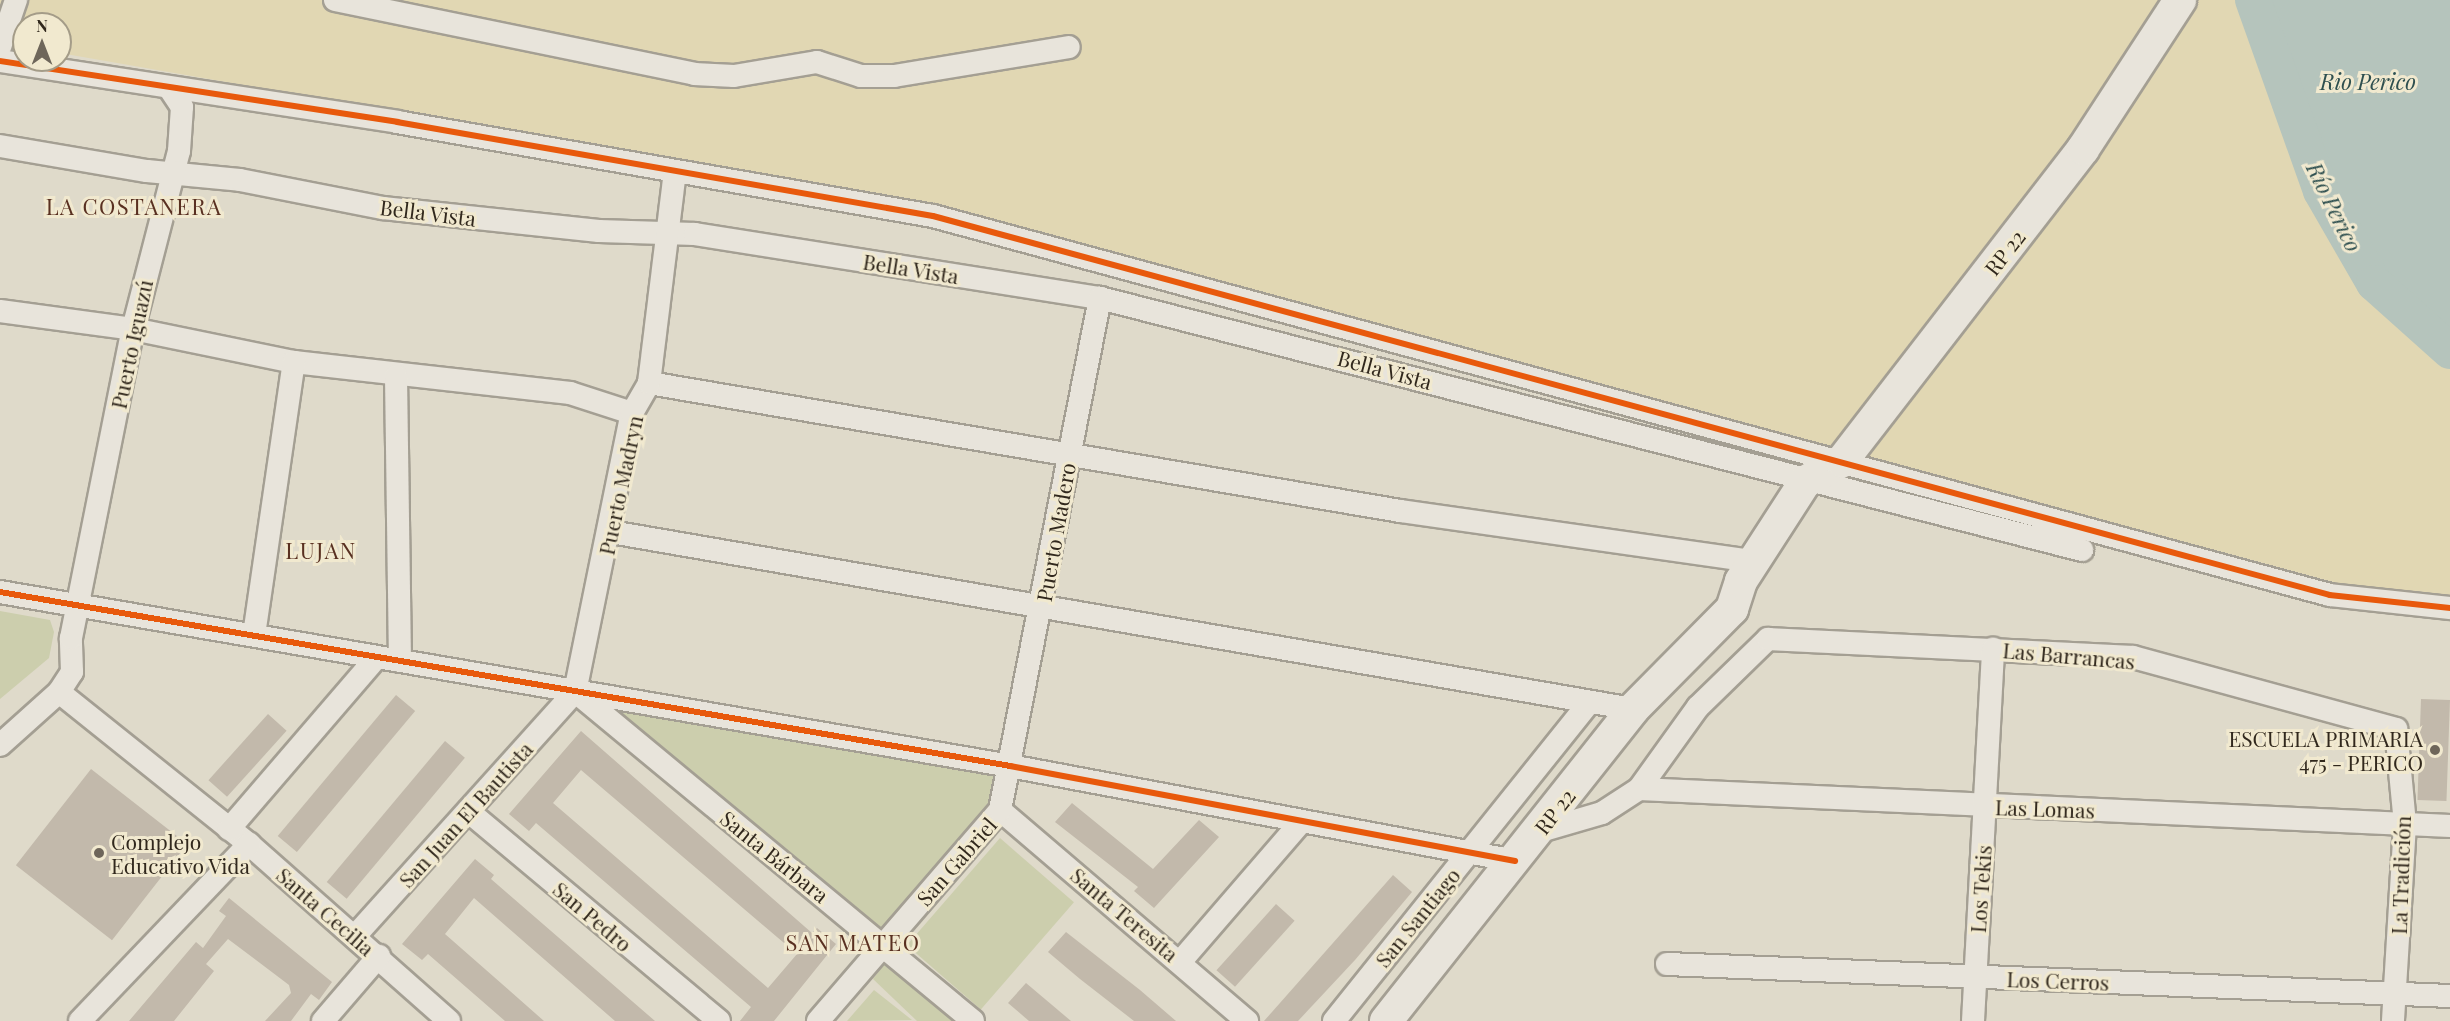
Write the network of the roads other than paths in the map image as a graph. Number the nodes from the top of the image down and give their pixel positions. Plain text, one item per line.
1 (9, 0) edge
2 (16, 0) edge
3 (334, 0) edge
4 (2180, 0) edge
5 (0, 4) edge
6 (0, 47) edge
7 (1069, 47) dead end
8 (0, 61) edge
9 (169, 88) junction
10 (0, 146) edge
11 (675, 172) junction
12 (172, 173) junction
13 (668, 232) junction
14 (1100, 297) junction
15 (0, 311) edge
16 (133, 329) junction
17 (294, 362) junction
18 (396, 376) junction
19 (649, 383) junction
20 (632, 413) junction
21 (1068, 456) junction
22 (1842, 461) junction
23 (1805, 482) junction
24 (611, 532) junction
25 (2082, 550) dead end
26 (1752, 561) junction
27 (0, 592) edge
28 (1043, 604) junction
29 (78, 605) junction
30 (2450, 608) edge
31 (254, 635) junction
32 (1993, 649) junction
33 (376, 658) junction
34 (400, 661) junction
35 (59, 692) junction
36 (575, 692) junction
37 (1590, 702) junction
38 (1633, 709) junction
39 (2396, 729) joint
40 (0, 745) edge
41 (1010, 766) junction
42 (1639, 789) junction
43 (1985, 806) junction
44 (1000, 810) junction
45 (468, 811) junction
46 (1302, 821) junction
47 (2405, 824) junction
48 (2450, 826) edge
49 (229, 829) junction
50 (1544, 830) dead end
51 (249, 844) junction
52 (1468, 853) junction
53 (1515, 861) junction
54 (355, 936) junction
55 (883, 944) junction
56 (379, 956) junction
57 (1180, 961) junction
58 (1667, 964) dead end
59 (1975, 976) junction
60 (2394, 994) junction
61 (2450, 996) edge
62 (80, 1021) edge
63 (323, 1021) edge
64 (450, 1021) edge
65 (719, 1021) edge
66 (818, 1021) edge
67 (973, 1021) edge
68 (1247, 1021) edge
69 (1334, 1021) edge
70 (1386, 1021) edge
71 (1973, 1021) edge
72 (2394, 1021) edge

1 - 5 street
2 - 6 street
3 - 7 street
4 - 22 street, RP 22
8 - 9 street
9 - 11 street
9 - 12 street, Puerto Iguazú
10 - 12 street, Bella Vista
11 - 13 street, Puerto Madryn
11 - 22 street
12 - 13 street, Bella Vista
12 - 16 street, Puerto Iguazú
13 - 14 street, Bella Vista
13 - 19 street, Puerto Madryn
14 - 21 street, Puerto Madero
14 - 23 street, Bella Vista
15 - 16 street
16 - 17 street
16 - 29 street, Puerto Iguazú
17 - 18 street
17 - 31 street
18 - 20 street
18 - 34 street
19 - 20 street, Puerto Madryn
19 - 21 street
20 - 24 street, Puerto Madryn
21 - 26 street
21 - 28 street, Puerto Madero
22 - 23 street, RP 22
22 - 30 street
23 - 25 street, Bella Vista
23 - 26 street
24 - 28 street
24 - 36 street, Puerto Madryn
26 - 38 street, RP 22
27 - 29 street
28 - 37 street
28 - 41 street, Puerto Madero
29 - 31 street
29 - 35 street, Puerto Iguazú
31 - 33 street
32 - 39 street, Las Barrancas
32 - 42 street, Las Barrancas
32 - 43 street, Los Tekis
33 - 34 street
33 - 49 street
34 - 36 street
35 - 40 street
35 - 49 street, Santa Cecilia
36 - 41 street
36 - 45 street, San Juan El Bautista
36 - 55 street, Santa Bárbara
37 - 38 street
37 - 52 street, San Santiago
38 - 53 street, RP 22
39 - 47 street, La Tradición
41 - 44 street, Puerto Madero
41 - 46 street
42 - 43 street, Las Lomas
42 - 50 street
43 - 47 street, Las Lomas
43 - 59 street, Los Tekis
44 - 55 street, San Gabriel
44 - 57 street, Santa Teresita
45 - 54 street, San Juan El Bautista
45 - 65 street, San Pedro
46 - 52 street
46 - 57 street
47 - 48 street, Las Lomas
47 - 60 street, La Tradición
49 - 51 street, Santa Cecilia
51 - 54 street, Santa Cecilia
51 - 62 street
52 - 53 street
52 - 69 street, San Santiago
53 - 70 street, RP 22
54 - 56 street, Santa Cecilia
55 - 66 street, San Gabriel
55 - 67 street, Santa Bárbara
56 - 63 street
56 - 64 street, Santa Cecilia
57 - 68 street, Santa Teresita
58 - 59 street, Los Cerros
59 - 60 street, Los Cerros
59 - 71 street, Los Tekis
60 - 61 street, Los Cerros
60 - 72 street, La Tradición

